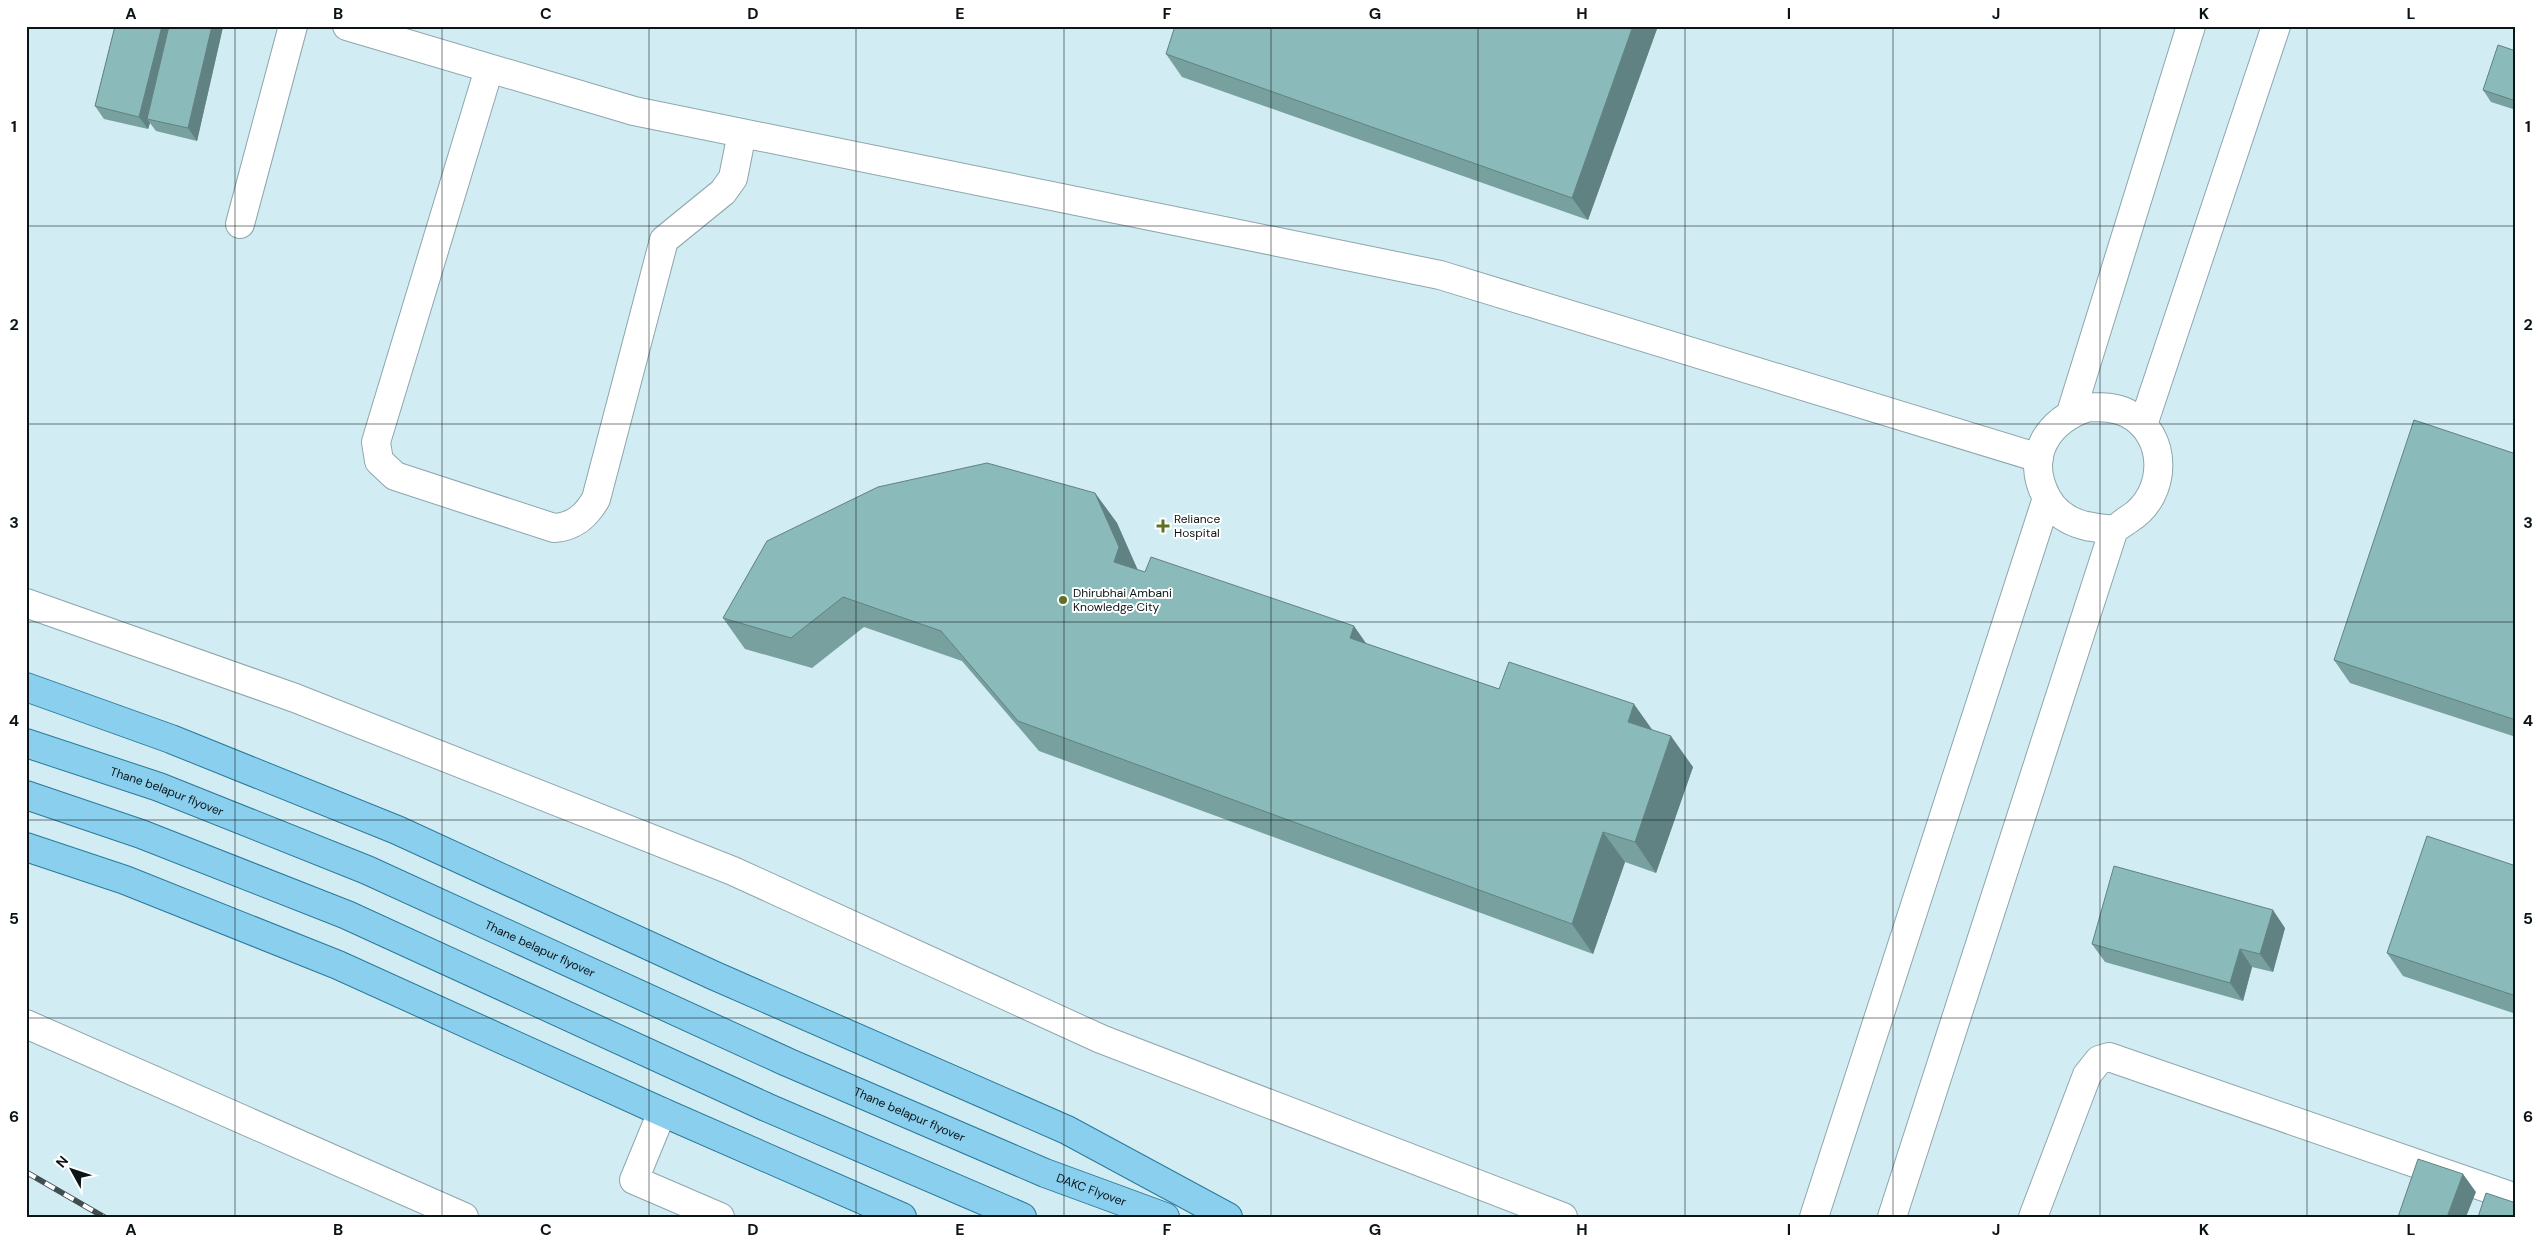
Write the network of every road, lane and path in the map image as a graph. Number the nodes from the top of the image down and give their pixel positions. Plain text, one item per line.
1 (293, 26) edge
2 (346, 26) edge
3 (2191, 26) edge
4 (2276, 26) edge
5 (488, 68) junction
6 (742, 133) junction
7 (240, 224) dead end
8 (2071, 413) junction
9 (2144, 425) junction
10 (2039, 458) junction
11 (2047, 498) junction
12 (2114, 529) junction
13 (26, 603) edge
14 (26, 687) edge
15 (26, 743) edge
16 (26, 795) edge
17 (26, 847) edge
18 (26, 1024) edge
19 (662, 1112) junction
20 (1045, 1173) joint
21 (2516, 1198) edge
22 (464, 1217) edge
23 (720, 1217) edge
24 (902, 1217) edge
25 (1022, 1217) edge
26 (1165, 1217) edge
27 (1228, 1217) edge
28 (1563, 1217) edge
29 (1814, 1217) edge
30 (1892, 1217) edge
31 (2033, 1217) edge

1 - 7 street
2 - 5 street
3 - 8 street
4 - 9 street
5 - 6 street
5 - 6 street
6 - 10 street
8 - 9 street
8 - 10 street
9 - 12 street
10 - 11 street
11 - 12 street
11 - 29 street
12 - 30 street
13 - 28 street
14 - 27 main road
15 - 20 main road, Thane belapur flyover
16 - 25 main road
17 - 19 main road
18 - 22 street
19 - 23 street
19 - 24 main road
20 - 26 main road, DAKC Flyover
21 - 31 street

